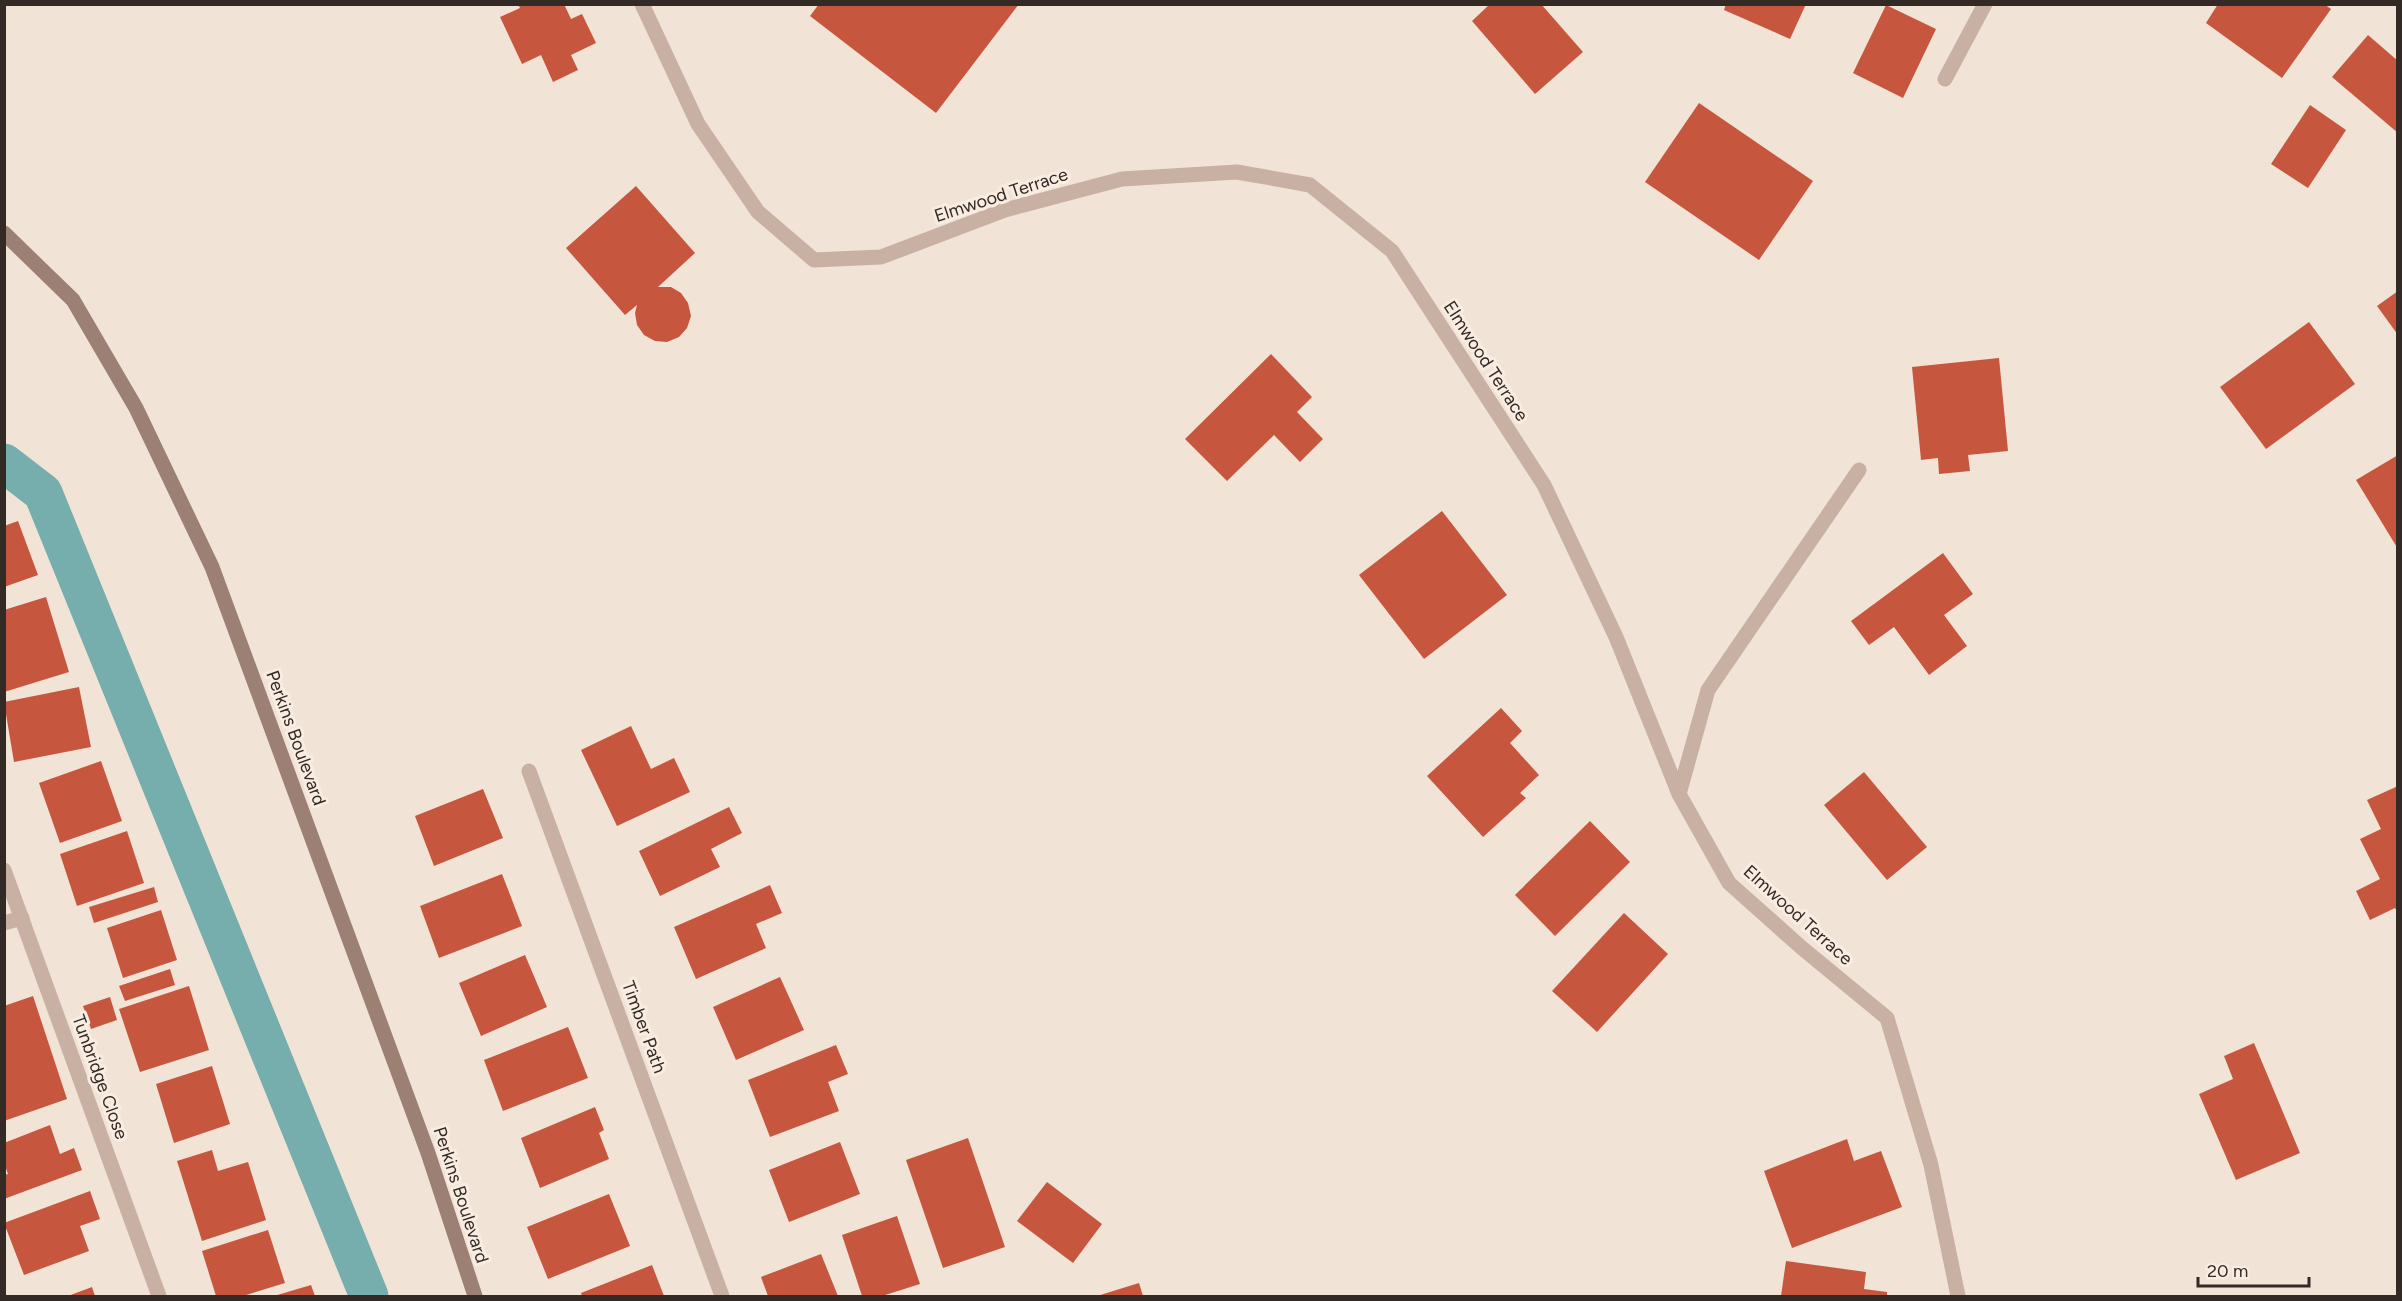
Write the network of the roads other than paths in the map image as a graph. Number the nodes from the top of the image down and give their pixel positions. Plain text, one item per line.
1 (642, 4) edge
2 (1985, 4) edge
3 (1945, 79) dead end
4 (4, 234) edge
5 (1859, 470) dead end
6 (529, 771) dead end
7 (1679, 794) junction
8 (4, 870) edge
9 (22, 918) junction
10 (4, 923) edge
11 (159, 1296) edge
12 (474, 1296) edge
13 (722, 1296) edge
14 (1958, 1296) edge

1 - 7 street, Elmwood Terrace
2 - 3 street
4 - 12 street, Perkins Boulevard
5 - 7 street
6 - 13 street, Timber Path
7 - 14 street, Elmwood Terrace
8 - 9 street, Tunbridge Close
9 - 10 street
9 - 11 street, Tunbridge Close

